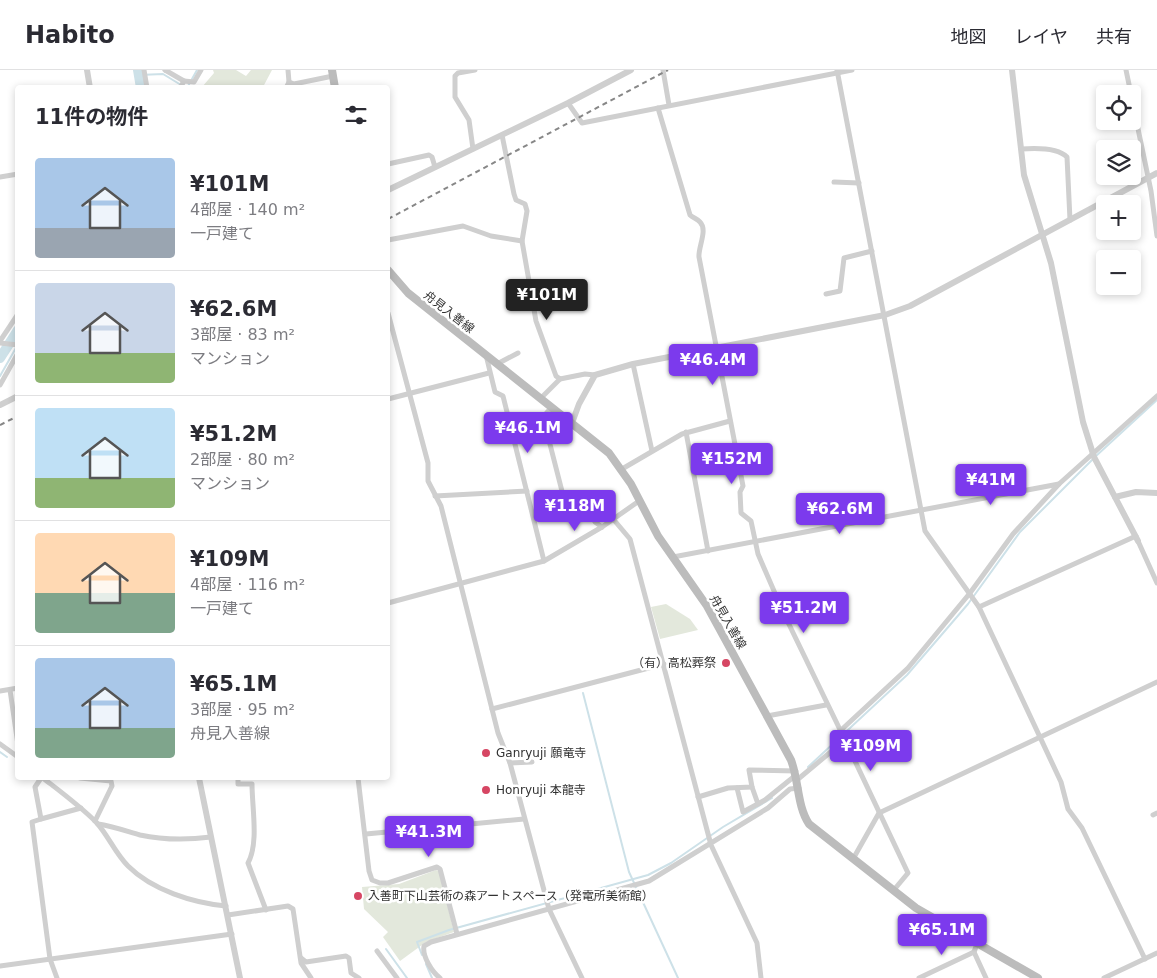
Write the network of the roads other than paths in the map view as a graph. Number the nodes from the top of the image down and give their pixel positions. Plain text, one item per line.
1 (87, 70) edge
2 (144, 70) edge
3 (166, 70) edge
4 (201, 70) edge
5 (288, 70) edge
6 (475, 70) edge
7 (631, 70) edge
8 (662, 70) edge
9 (852, 70) edge
10 (1012, 70) edge
11 (1126, 70) edge
12 (837, 71) edge
13 (332, 73) edge
14 (184, 81) junction
15 (90, 85) edge
16 (146, 85) edge
17 (182, 85) edge
18 (288, 85) edge
19 (1129, 85) edge
20 (568, 103) junction
21 (669, 105) junction
22 (658, 108) junction
23 (1138, 130) edge
24 (502, 135) junction
25 (473, 149) junction
26 (1020, 149) junction
27 (390, 164) edge
28 (435, 167) junction
29 (15, 174) edge
30 (1157, 174) edge
31 (0, 177) edge
32 (1148, 178) junction
33 (834, 182) dead end
34 (859, 183) junction
35 (390, 189) edge
36 (1070, 220) junction
37 (1044, 235) junction
38 (1157, 236) edge
39 (390, 240) edge
40 (522, 242) junction
41 (872, 252) junction
42 (390, 272) edge
43 (826, 294) dead end
44 (885, 315) junction
45 (15, 319) edge
46 (390, 320) edge
47 (1, 342) edge
48 (15, 344) edge
49 (716, 348) junction
50 (518, 353) dead end
51 (486, 355) junction
52 (15, 358) edge
53 (497, 364) junction
54 (633, 364) junction
55 (489, 373) junction
56 (595, 375) junction
57 (560, 379) junction
58 (0, 385) edge
59 (410, 394) junction
60 (1157, 396) edge
61 (15, 398) edge
62 (540, 398) junction
63 (390, 399) edge
64 (0, 405) edge
65 (552, 407) junction
66 (730, 421) junction
67 (572, 423) junction
68 (686, 432) junction
69 (652, 451) junction
70 (1092, 452) junction
71 (622, 469) junction
72 (1058, 484) junction
73 (527, 491) junction
74 (1157, 493) edge
75 (435, 496) junction
76 (1115, 497) junction
77 (639, 501) junction
78 (922, 509) junction
79 (614, 520) junction
80 (602, 527) junction
81 (1137, 538) junction
82 (754, 542) junction
83 (708, 550) junction
84 (673, 557) junction
85 (544, 561) junction
86 (1157, 583) edge
87 (462, 584) junction
88 (970, 593) junction
89 (390, 602) edge
90 (980, 607) junction
91 (664, 664) junction
92 (1157, 682) edge
93 (15, 689) edge
94 (10, 690) junction
95 (0, 691) edge
96 (826, 705) junction
97 (492, 709) junction
98 (767, 716) junction
99 (15, 724) edge
100 (839, 732) junction
101 (1040, 737) junction
102 (845, 740) junction
103 (0, 744) edge
104 (15, 755) edge
105 (532, 762) dead end
106 (510, 763) junction
107 (797, 778) junction
108 (40, 780) edge
109 (45, 780) edge
110 (101, 780) edge
111 (199, 780) edge
112 (238, 780) edge
113 (358, 780) edge
114 (752, 787) junction
115 (737, 788) junction
116 (698, 797) junction
117 (758, 804) junction
118 (82, 808) junction
119 (879, 813) junction
120 (41, 819) junction
121 (524, 820) junction
122 (96, 823) junction
123 (366, 834) junction
124 (211, 837) junction
125 (711, 845) junction
126 (852, 860) junction
127 (893, 891) junction
128 (226, 906) junction
129 (549, 909) junction
130 (266, 910) junction
131 (228, 915) junction
132 (232, 934) junction
133 (457, 934) junction
134 (977, 944) junction
135 (377, 952) dead end
136 (974, 952) junction
137 (1157, 953) edge
138 (300, 958) junction
139 (50, 959) junction
140 (1145, 959) junction
141 (0, 966) edge
142 (438, 977) edge
143 (57, 978) edge
144 (240, 978) edge
145 (311, 978) edge
146 (359, 978) edge
147 (397, 978) edge
148 (582, 978) edge
149 (761, 978) edge
150 (918, 978) edge
151 (986, 978) edge
152 (1038, 978) edge
153 (1104, 978) edge

1 - 15 street
2 - 16 street
3 - 14 street
4 - 14 street
5 - 18 street
6 - 25 street
7 - 20 street
8 - 21 street
9 - 12 street
10 - 26 street
11 - 19 street
12 - 21 street
12 - 34 street
13 - 18 street
14 - 17 street
20 - 22 street
20 - 24 street
21 - 22 street
22 - 49 street
23 - 32 street
24 - 25 street
24 - 40 street
25 - 28 street
26 - 36 street
26 - 37 street
27 - 28 street
28 - 35 street
29 - 31 street
30 - 32 street
32 - 36 street
32 - 38 street
33 - 34 street
34 - 41 street
36 - 37 street
37 - 44 street
37 - 70 street
39 - 40 street
40 - 57 street
41 - 43 street
41 - 44 street
42 - 51 main road, 舟見入善線
44 - 49 street
44 - 78 street
45 - 47 street
46 - 59 street
47 - 48 street
49 - 54 street
49 - 66 street
50 - 53 street
51 - 53 main road, 舟見入善線
51 - 55 street
52 - 58 street
53 - 62 main road, 舟見入善線
54 - 56 street
54 - 69 street
55 - 59 street
55 - 73 street
56 - 57 street
56 - 67 street
57 - 62 street
59 - 63 street
59 - 75 street
60 - 70 street
61 - 64 street
62 - 65 main road, 舟見入善線
65 - 67 main road, 舟見入善線
65 - 80 street
66 - 68 street
66 - 82 street
67 - 71 main road, 舟見入善線
68 - 69 street
68 - 83 street
69 - 71 street
70 - 72 street
70 - 76 street
71 - 77 main road, 舟見入善線
72 - 78 street
72 - 88 street
73 - 75 street
73 - 85 street
74 - 76 street
75 - 87 street
76 - 81 street
77 - 79 street
77 - 84 main road, 舟見入善線
78 - 82 street
78 - 88 street
79 - 80 street
79 - 91 street
80 - 85 street
81 - 86 street
81 - 90 street
82 - 83 street
82 - 96 street
83 - 84 street
84 - 98 main road, 舟見入善線
85 - 87 street
87 - 89 street
87 - 97 street
88 - 90 street
88 - 100 street
90 - 101 street
91 - 97 street
91 - 116 street
92 - 101 street
93 - 94 street
94 - 95 street
94 - 99 street
96 - 98 street
96 - 100 street
97 - 106 street
98 - 107 main road, 舟見入善線
100 - 102 street
101 - 119 street
101 - 140 street
102 - 107 street
102 - 119 street
103 - 104 street
105 - 106 street
106 - 121 street
107 - 114 street
107 - 117 street
107 - 125 street
107 - 126 main road, 舟見入善線
108 - 120 street
109 - 118 street
110 - 122 street
111 - 124 street
112 - 130 street
113 - 123 street
114 - 115 street
114 - 117 street
115 - 116 street
115 - 117 street
116 - 125 street
118 - 120 street
118 - 122 street
119 - 126 street
119 - 127 street
120 - 139 street
121 - 123 street
121 - 129 street
122 - 124 street
122 - 128 street
123 - 133 street
124 - 128 street
125 - 129 street
125 - 149 street
126 - 127 main road, 舟見入善線
127 - 134 main road, 舟見入善線
128 - 131 street
129 - 133 street
129 - 148 street
130 - 131 street
130 - 138 street
131 - 132 street
132 - 139 street
132 - 144 street
133 - 142 street
134 - 136 street
134 - 152 main road, 舟見入善線
135 - 147 street
136 - 150 street
136 - 151 street
137 - 140 street
138 - 145 street
138 - 146 street
139 - 141 street
139 - 143 street
140 - 153 street

